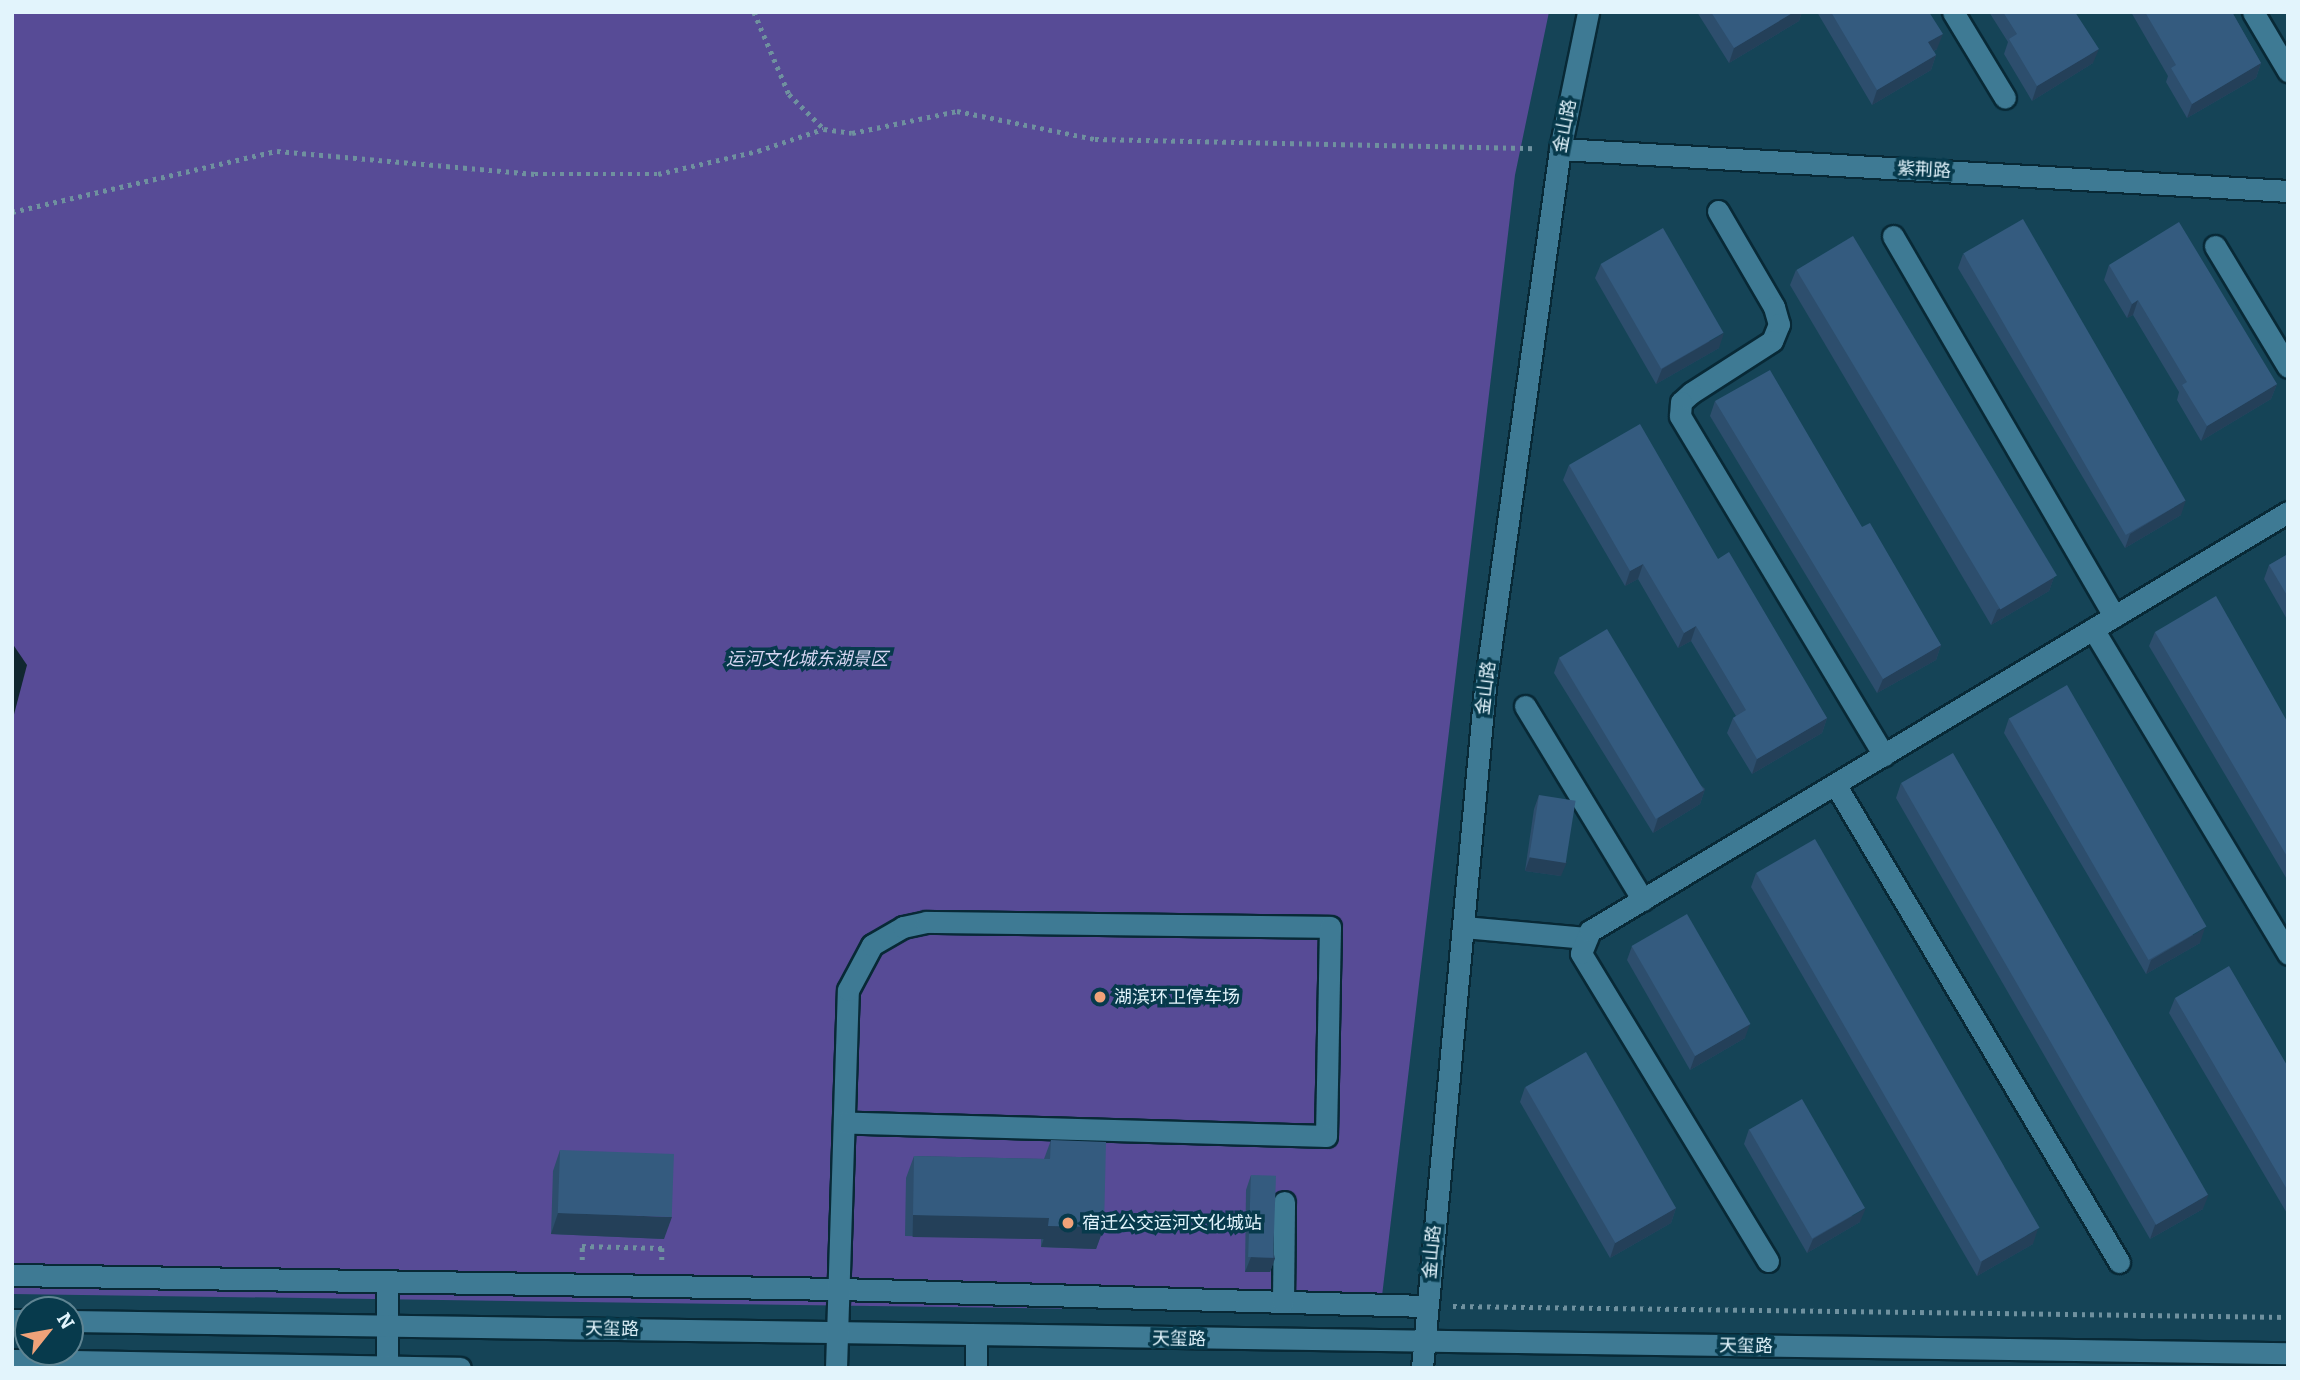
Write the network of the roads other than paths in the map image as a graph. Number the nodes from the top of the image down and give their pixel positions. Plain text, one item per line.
1 (1588, 12) edge
2 (1953, 12) edge
3 (2253, 12) edge
4 (2288, 71) edge
5 (2005, 98) dead end
6 (1560, 149) junction
7 (2288, 191) edge
8 (1718, 211) dead end
9 (1893, 236) dead end
10 (2215, 246) dead end
11 (2288, 367) edge
12 (2288, 512) edge
13 (2114, 617) junction
14 (2093, 629) junction
15 (1525, 706) dead end
16 (1884, 755) junction
17 (1835, 784) junction
18 (1643, 900) junction
19 (1463, 926) junction
20 (1587, 938) junction
21 (2288, 954) edge
22 (846, 1123) junction
23 (1284, 1202) dead end
24 (1768, 1261) dead end
25 (2119, 1262) dead end
26 (12, 1275) edge
27 (387, 1282) junction
28 (839, 1289) junction
29 (1283, 1302) junction
30 (1427, 1306) junction
31 (84, 1321) edge
32 (387, 1326) junction
33 (837, 1333) junction
34 (975, 1335) junction
35 (1424, 1343) junction
36 (2288, 1353) edge
37 (1927, 1358) edge
38 (2031, 1359) edge
39 (12, 1360) edge
40 (387, 1367) edge
41 (460, 1368) edge
42 (836, 1368) edge
43 (976, 1368) edge
44 (1422, 1368) edge

1 - 6 street, 金山路
2 - 5 street
3 - 4 street
6 - 7 street, 紫荆路
6 - 19 street, 金山路
8 - 16 street
9 - 13 street
10 - 11 street
12 - 13 street
13 - 14 street
14 - 16 street
14 - 21 street
15 - 18 street
16 - 17 street
17 - 18 street
17 - 25 street
18 - 20 street
19 - 20 street
19 - 30 street, 金山路
20 - 24 street
22 - 22 street
22 - 28 street
23 - 29 street
26 - 27 street
27 - 28 street
27 - 32 street
28 - 29 street
28 - 33 street
29 - 30 street
30 - 35 street, 金山路
31 - 32 street, 天玺路
32 - 33 street, 天玺路
32 - 40 street
33 - 34 street, 天玺路
33 - 42 street
34 - 35 street, 天玺路
34 - 43 street
35 - 37 street, 天玺路
35 - 44 street, 金山路
36 - 38 street, 天玺路
37 - 38 street, 天玺路
39 - 40 street
40 - 41 street

